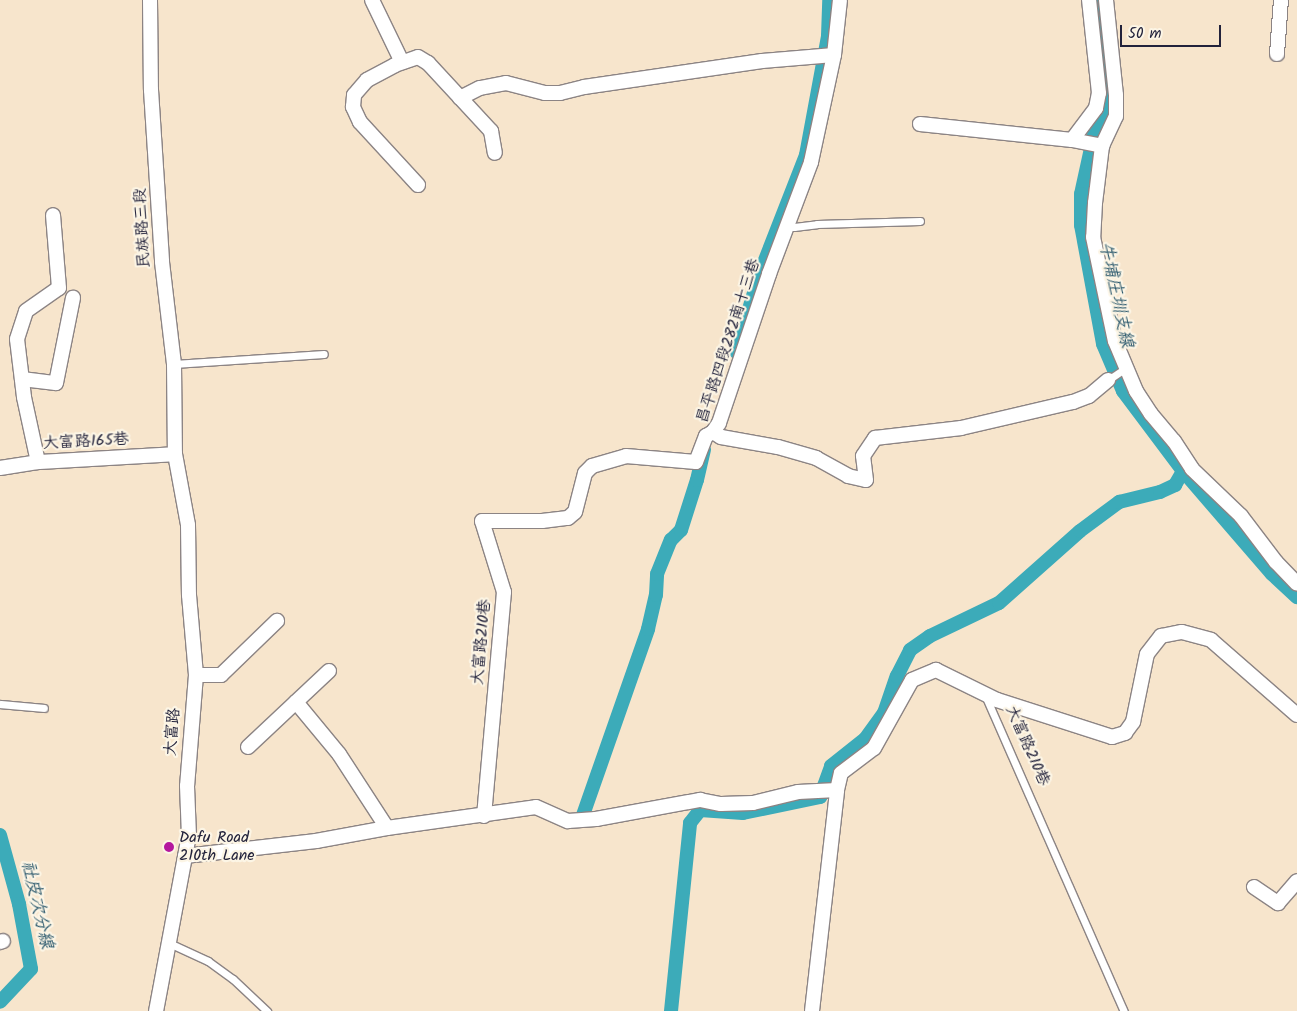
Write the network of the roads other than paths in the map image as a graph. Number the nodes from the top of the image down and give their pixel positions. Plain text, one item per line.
1 (150, 0) edge
2 (372, 0) edge
3 (840, 0) edge
4 (1089, 0) edge
5 (1106, 0) edge
6 (1281, 0) edge
7 (1278, 54) dead end
8 (834, 55) junction
9 (402, 62) junction
10 (460, 98) junction
11 (920, 124) dead end
12 (1072, 140) junction
13 (1102, 146) junction
14 (495, 153) dead end
15 (418, 185) dead end
16 (54, 215) dead end
17 (920, 221) dead end
18 (788, 224) junction
19 (73, 298) dead end
20 (324, 354) dead end
21 (174, 364) junction
22 (1118, 373) junction
23 (22, 379) junction
24 (713, 432) junction
25 (175, 454) junction
26 (38, 462) junction
27 (0, 468) edge
28 (1297, 584) edge
29 (277, 621) dead end
30 (329, 671) dead end
31 (196, 675) junction
32 (985, 695) junction
33 (296, 702) junction
34 (0, 704) edge
35 (44, 708) dead end
36 (1297, 715) edge
37 (248, 747) dead end
38 (834, 789) junction
39 (484, 816) junction
40 (387, 828) junction
41 (185, 856) junction
42 (1297, 881) edge
43 (1254, 887) dead end
44 (170, 943) junction
45 (156, 1011) edge
46 (266, 1011) edge
47 (812, 1011) edge
48 (1124, 1011) edge

1 - 21 street, 民族路三段
2 - 9 street
3 - 8 street, 昌平路四段282南十三巷
4 - 12 street
5 - 13 street
6 - 7 street
8 - 10 street
8 - 18 street, 昌平路四段282南十三巷
9 - 10 street
9 - 15 street
10 - 14 street
11 - 12 street
12 - 13 street
13 - 22 street
16 - 23 street
17 - 18 lane
18 - 24 street, 昌平路四段282南十三巷
19 - 23 street
20 - 21 lane
21 - 25 street, 民族路三段
22 - 24 street, 昌平路四段282南十三巷
22 - 28 street
23 - 26 street
24 - 39 street, 大富路210巷
25 - 26 street, 大富路165巷
25 - 31 street, 大富路
26 - 27 street, 大富路165巷
29 - 31 street
30 - 33 street
31 - 41 street, 大富路
32 - 36 street
32 - 38 street, 大富路210巷
32 - 48 lane, 大富路210巷
33 - 37 street
33 - 40 street
34 - 35 lane
38 - 39 street
38 - 47 street, 大富路210巷
39 - 40 street
40 - 41 street
41 - 44 street, 大富路
42 - 43 street
44 - 45 street, 大富路
44 - 46 lane

